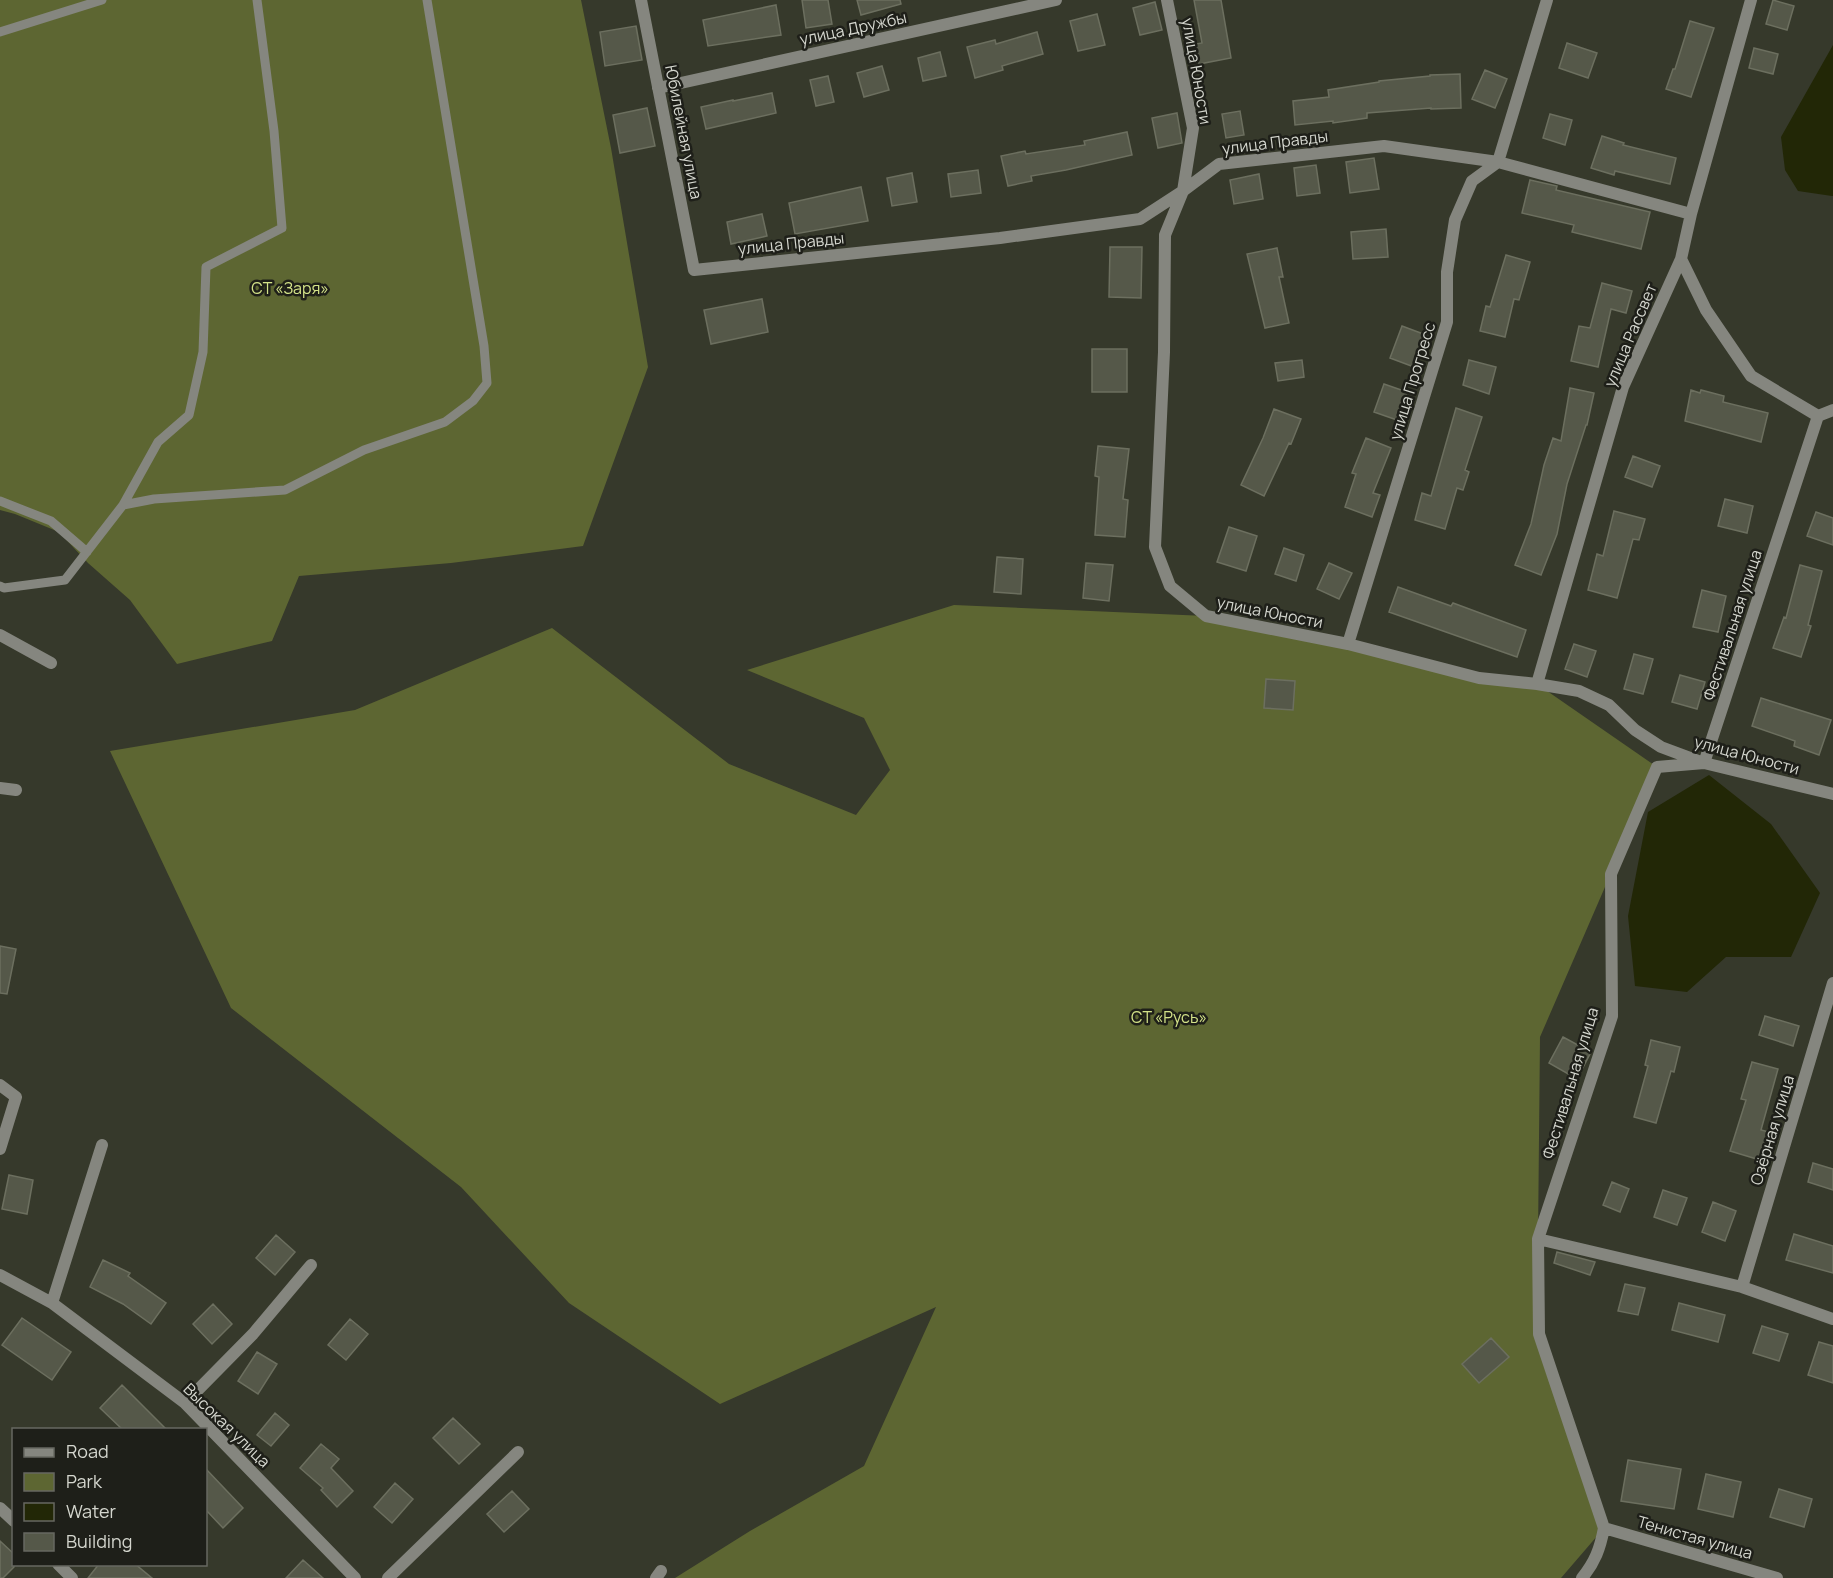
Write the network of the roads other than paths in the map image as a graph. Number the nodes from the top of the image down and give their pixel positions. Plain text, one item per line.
1 (102, 0) edge
2 (257, 0) edge
3 (427, 0) edge
4 (641, 0) edge
5 (1056, 0) edge
6 (1167, 0) edge
7 (1547, 0) edge
8 (1751, 0) edge
9 (0, 32) edge
10 (658, 88) junction
11 (1498, 162) junction
12 (1183, 191) junction
13 (1691, 214) junction
14 (1681, 259) junction
15 (694, 270) joint
16 (1833, 410) edge
17 (1818, 416) junction
18 (0, 501) edge
19 (123, 505) junction
20 (87, 552) junction
21 (0, 586) edge
22 (0, 635) edge
23 (1348, 644) junction
24 (51, 663) dead end
25 (1537, 684) junction
26 (1704, 763) junction
27 (0, 788) edge
28 (16, 790) dead end
29 (1833, 794) edge
30 (1833, 983) edge
31 (0, 1085) edge
32 (102, 1146) dead end
33 (0, 1149) edge
34 (1538, 1239) junction
35 (311, 1265) dead end
36 (0, 1275) edge
37 (1742, 1287) junction
38 (52, 1303) junction
39 (1833, 1319) edge
40 (185, 1403) junction
41 (518, 1452) dead end
42 (0, 1508) edge
43 (12, 1519) edge
44 (1604, 1528) junction
45 (60, 1566) edge
46 (72, 1578) edge
47 (356, 1578) edge
48 (387, 1578) edge
49 (1582, 1578) edge
50 (1777, 1578) edge

1 - 9 lane
2 - 19 lane
3 - 19 lane
4 - 10 street, Юбилейная улица
5 - 10 street, улица Дружбы
6 - 12 street, улица Юности
7 - 11 street
8 - 13 street, улица Рассвет
10 - 15 street, Юбилейная улица
11 - 12 street, улица Правды
11 - 13 street, улица Правды
11 - 23 street, улица Прогресс
12 - 15 street, улица Правды
12 - 23 street, улица Юности
13 - 14 street, улица Рассвет
14 - 17 street
14 - 25 street, улица Рассвет
16 - 17 street
17 - 26 street, Фестивальная улица
18 - 20 lane
19 - 20 lane
20 - 21 lane
22 - 24 street
23 - 25 street, улица Юности
25 - 26 street, улица Юности
26 - 29 street, улица Юности
26 - 34 street, Фестивальная улица
27 - 28 street
30 - 37 street, Озёрная улица
31 - 33 street
32 - 38 street
34 - 37 street
34 - 44 street, Фестивальная улица
35 - 40 street
36 - 38 street, Высокая улица
37 - 39 street
38 - 40 street, Высокая улица
40 - 47 street, Высокая улица
41 - 48 street
42 - 43 street
44 - 49 street
44 - 50 street, Тенистая улица
45 - 46 street

